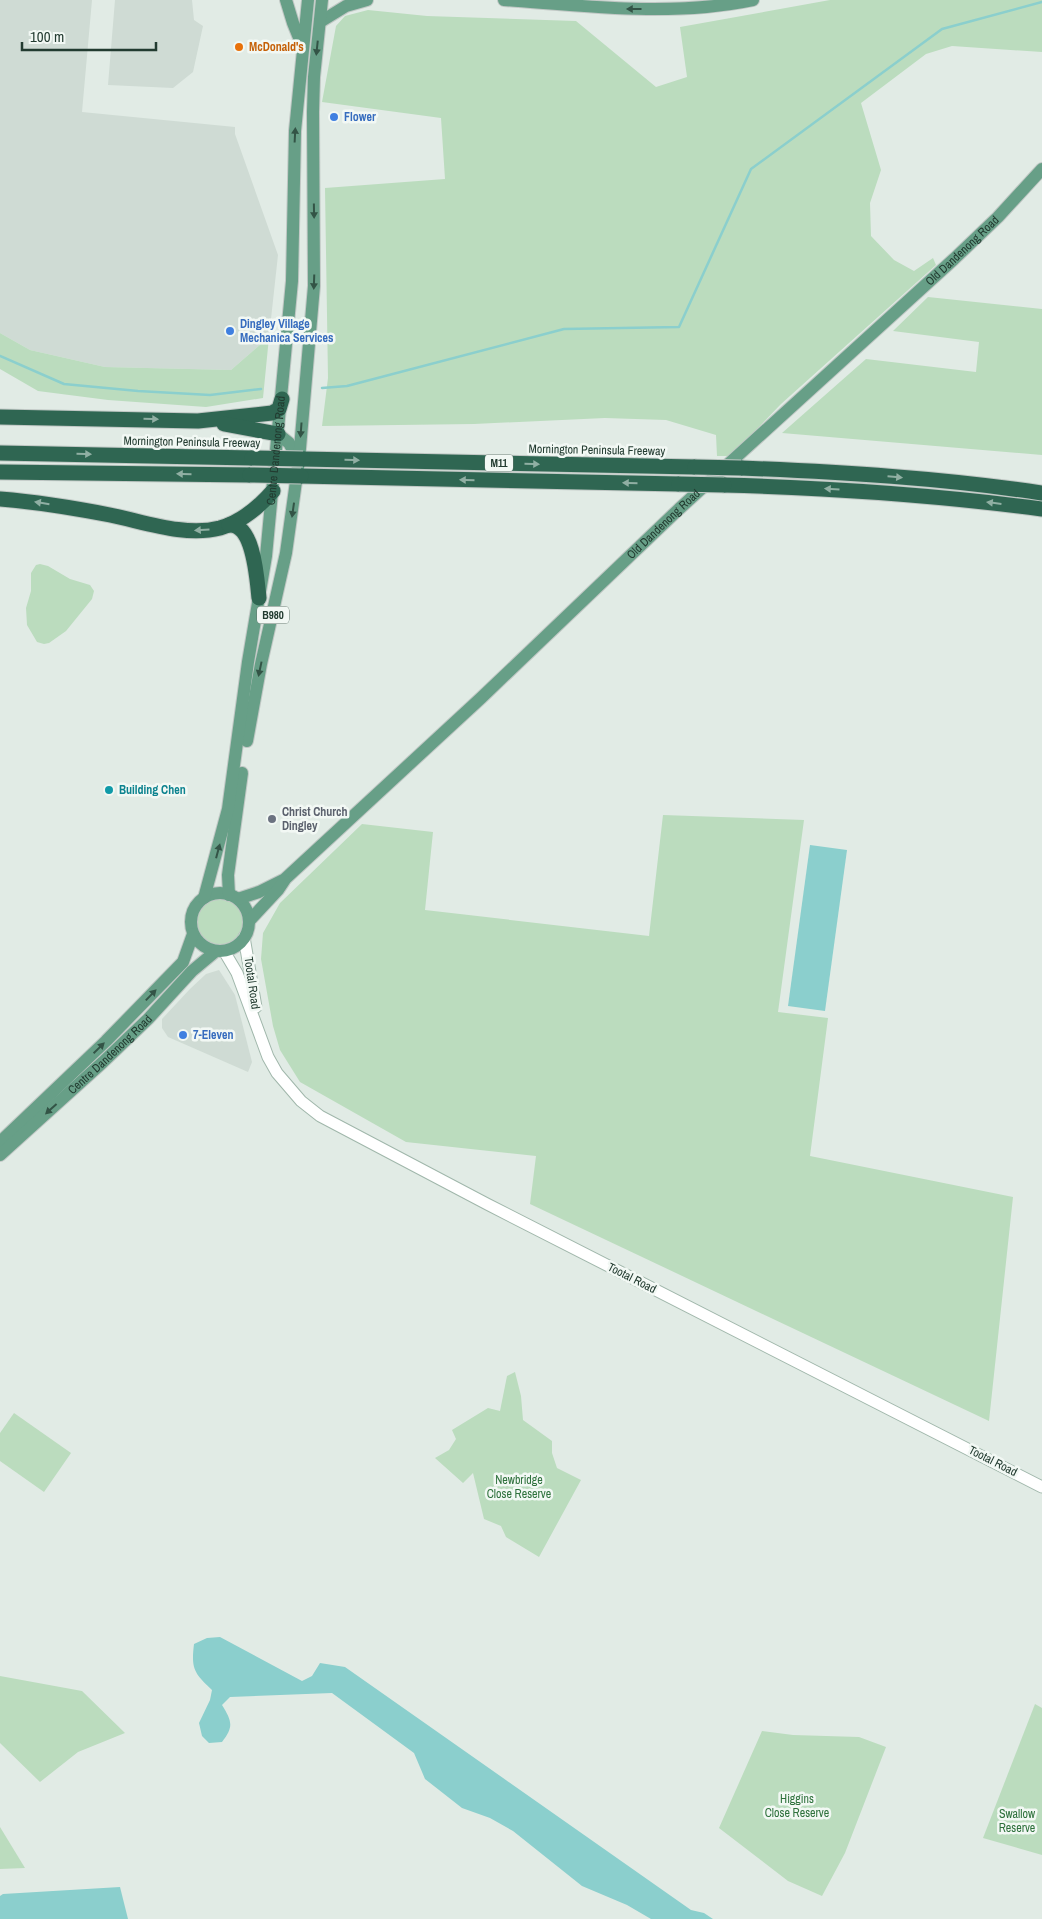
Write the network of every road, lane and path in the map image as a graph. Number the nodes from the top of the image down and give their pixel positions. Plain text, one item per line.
1 (286, 0) edge
2 (308, 0) edge
3 (322, 0) edge
4 (367, 0) edge
5 (504, 0) edge
6 (753, 0) edge
7 (306, 17) junction
8 (320, 20) junction
9 (303, 47) junction
10 (1042, 169) edge
11 (282, 399) junction
12 (0, 418) edge
13 (198, 421) junction
14 (278, 434) junction
15 (0, 453) edge
16 (300, 464) junction
17 (0, 472) edge
18 (273, 491) junction
19 (1042, 493) edge
20 (0, 499) edge
21 (1042, 510) edge
22 (229, 524) junction
23 (259, 598) junction
24 (285, 878) junction
25 (233, 897) junction
26 (204, 898) junction
27 (249, 921) junction
28 (193, 934) junction
29 (244, 938) junction
30 (220, 951) junction
31 (259, 1029) junction
32 (0, 1142) edge
33 (0, 1155) edge
34 (1042, 1487) edge

1 - 9 main road
2 - 7 main road, Centre Dandenong Road / B980
3 - 8 main road, Centre Dandenong Road / B980
4 - 8 main road
6 -> 5 main road
7 - 8 main road
7 - 9 main road, Centre Dandenong Road / B980
8 -> 16 main road, Centre Dandenong Road / B980
11 -> 9 main road, Centre Dandenong Road / B980
10 - 24 main road, Old Dandenong Road
11 - 13 highway
11 - 14 main road, Centre Dandenong Road / B980
12 -> 13 highway
13 - 14 highway
14 - 16 main road
14 - 18 main road, Centre Dandenong Road / B980
15 -> 16 highway, Mornington Peninsula Freeway / M11, bridge
16 -> 17 highway, Mornington Peninsula Freeway / M11, bridge
16 - 18 main road
16 -> 19 highway, Mornington Peninsula Freeway / M11, bridge
21 -> 16 highway, Mornington Peninsula Freeway / M11, bridge
16 -> 25 main road, Centre Dandenong Road / B980
18 - 22 highway
18 - 23 main road, Centre Dandenong Road / B980
22 -> 20 highway
22 - 23 highway
26 -> 23 main road, Centre Dandenong Road / B980
24 - 25 main road, Old Dandenong Road
24 - 27 main road, Old Dandenong Road
25 - 26 main road
25 - 27 main road, B980
26 - 28 main road, B980
27 - 29 main road
28 - 30 main road
32 -> 28 main road, Centre Dandenong Road
29 - 30 main road
29 - 31 main road, Tootal Road
30 - 31 main road, Tootal Road
30 -> 33 main road, Centre Dandenong Road
31 - 34 main road, Tootal Road

